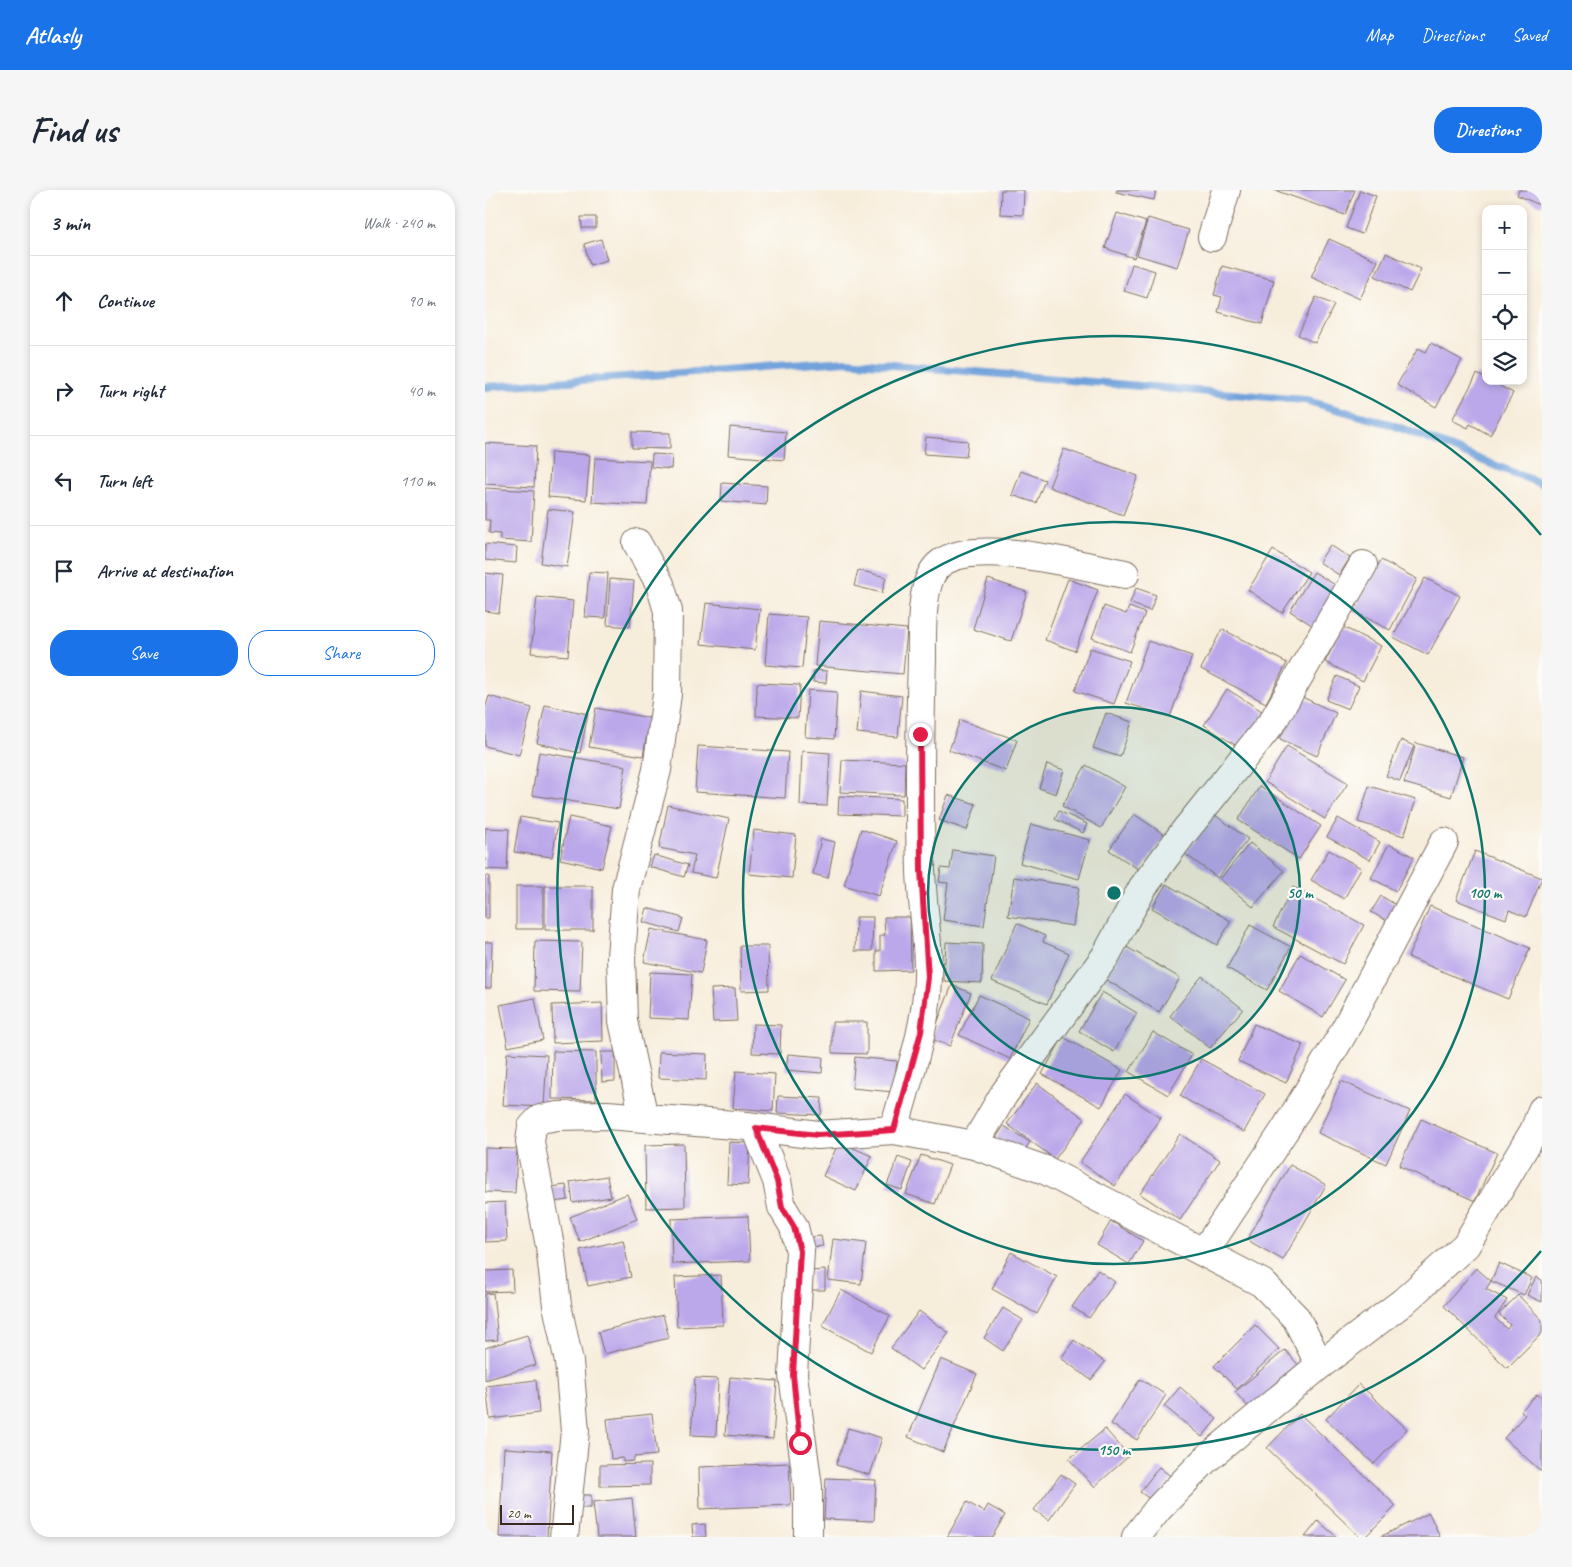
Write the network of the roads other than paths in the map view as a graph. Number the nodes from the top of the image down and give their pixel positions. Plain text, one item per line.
1 (1226, 190) edge
2 (1212, 237) dead end
3 (637, 543) dead end
4 (1363, 566) dead end
5 (1125, 574) dead end
6 (1444, 842) dead end
7 (1542, 1110) edge
8 (644, 1118) junction
9 (756, 1128) junction
10 (894, 1130) junction
11 (974, 1145) junction
12 (1204, 1252) junction
13 (1321, 1365) junction
14 (564, 1537) edge
15 (807, 1537) edge
16 (1136, 1537) edge

1 - 2 street
3 - 8 street
4 - 11 street
5 - 10 street
6 - 12 street
7 - 13 street
8 - 9 street
8 - 14 street
9 - 10 street
9 - 15 street
10 - 11 street
11 - 12 street
12 - 13 street
13 - 16 street

